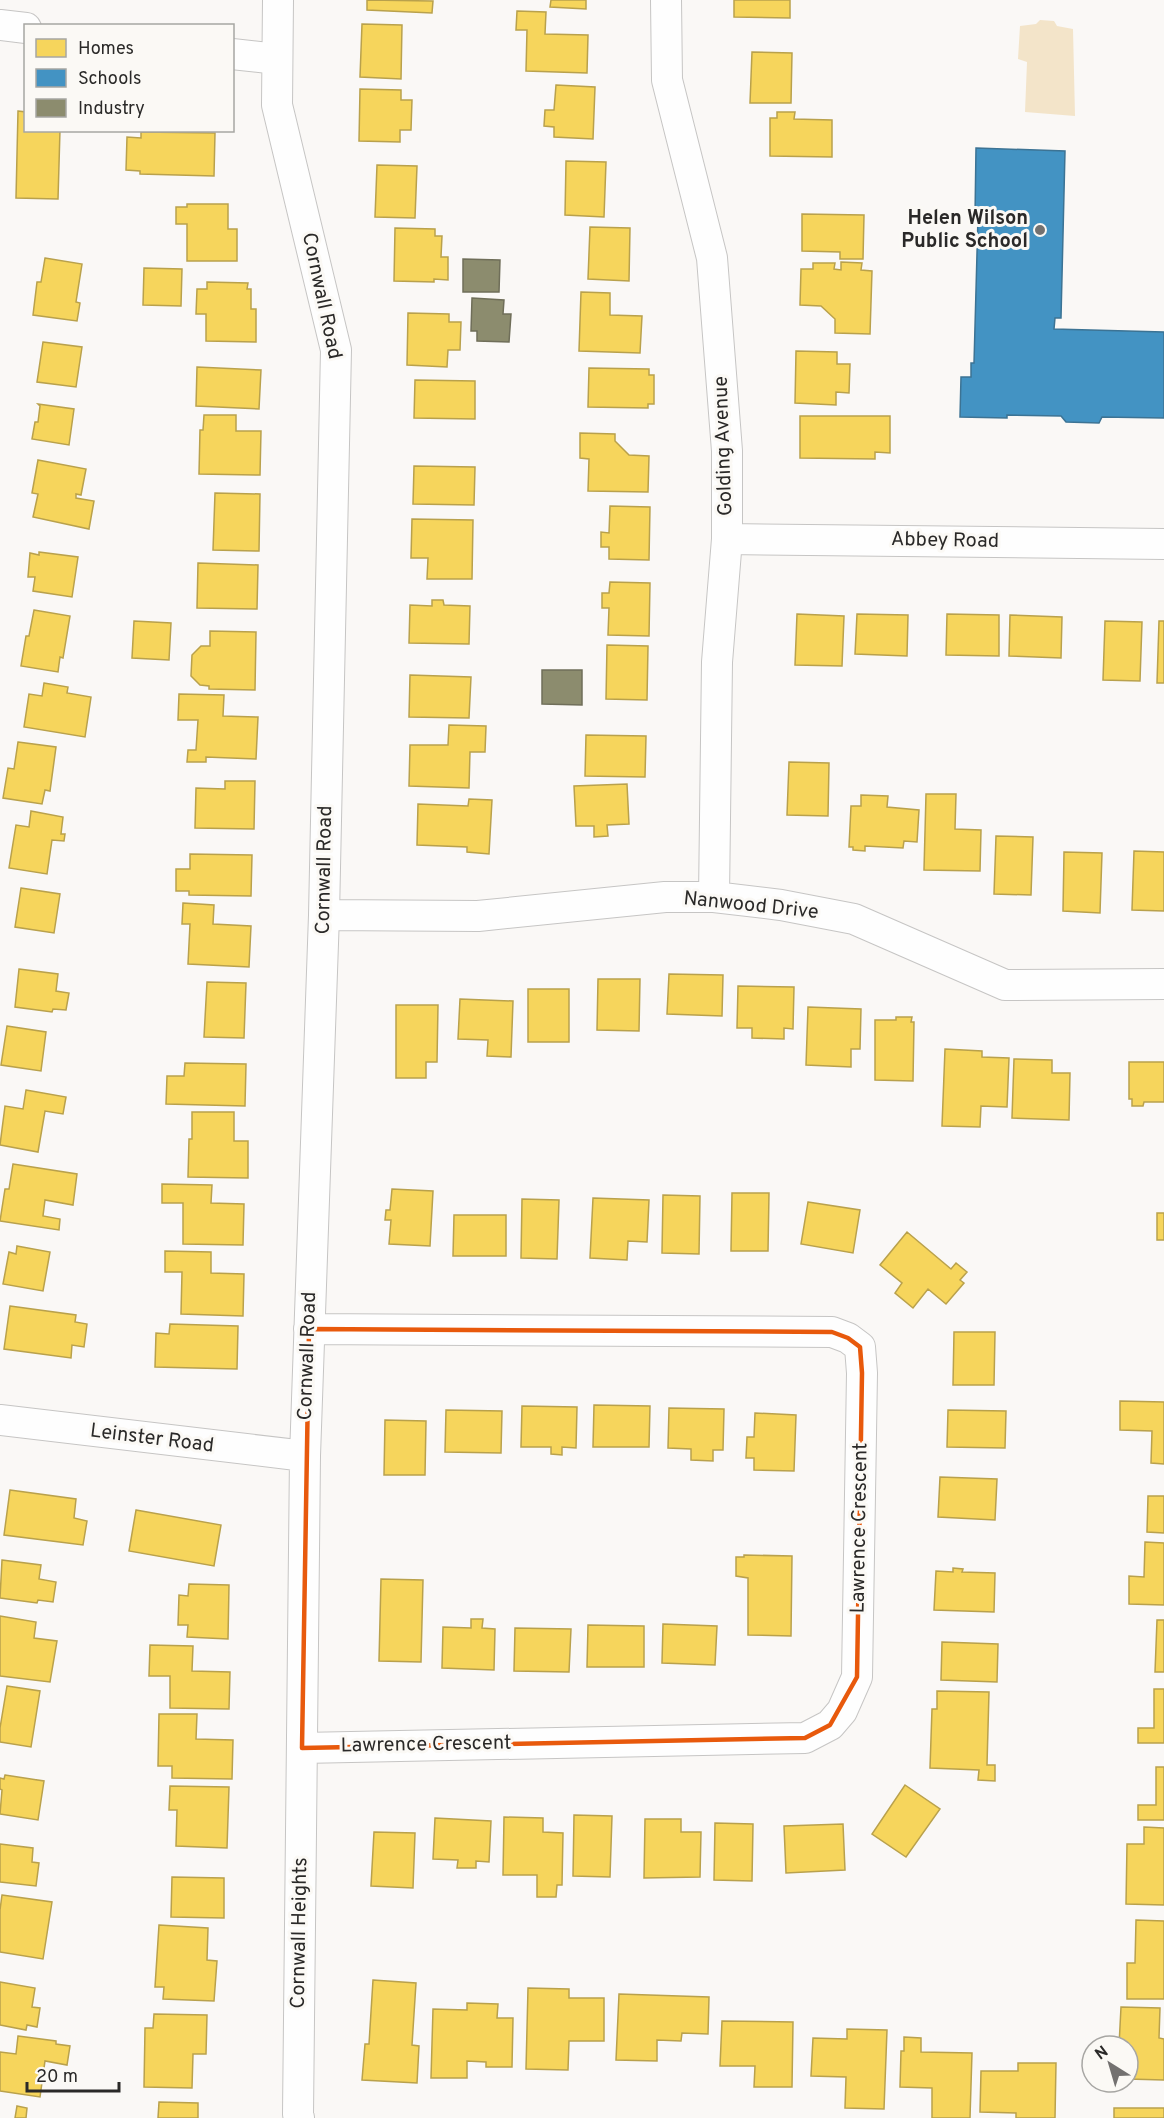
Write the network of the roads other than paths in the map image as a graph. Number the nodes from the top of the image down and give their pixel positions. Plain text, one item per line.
1 (278, 0) edge
2 (666, 0) edge
3 (0, 25) edge
4 (24, 28) edge
5 (234, 54) edge
6 (277, 59) junction
7 (727, 539) junction
8 (1164, 544) edge
9 (714, 897) junction
10 (324, 915) junction
11 (1164, 984) edge
12 (309, 1329) junction
13 (0, 1420) edge
14 (305, 1456) junction
15 (302, 1748) junction
16 (299, 2118) edge

1 - 6 street, Cornwall Road
2 - 7 street, Golding Avenue
3 - 4 street
5 - 6 street
6 - 10 street, Cornwall Road
7 - 8 street, Abbey Road
7 - 9 street, Golding Avenue
9 - 10 street, Nanwood Drive
9 - 11 street, Nanwood Drive
10 - 12 street, Cornwall Road
12 - 14 street, Cornwall Road
12 - 15 street, Lawrence Crescent
13 - 14 street, Leinster Road
14 - 15 street, Cornwall Road
15 - 16 street, Cornwall Heights

